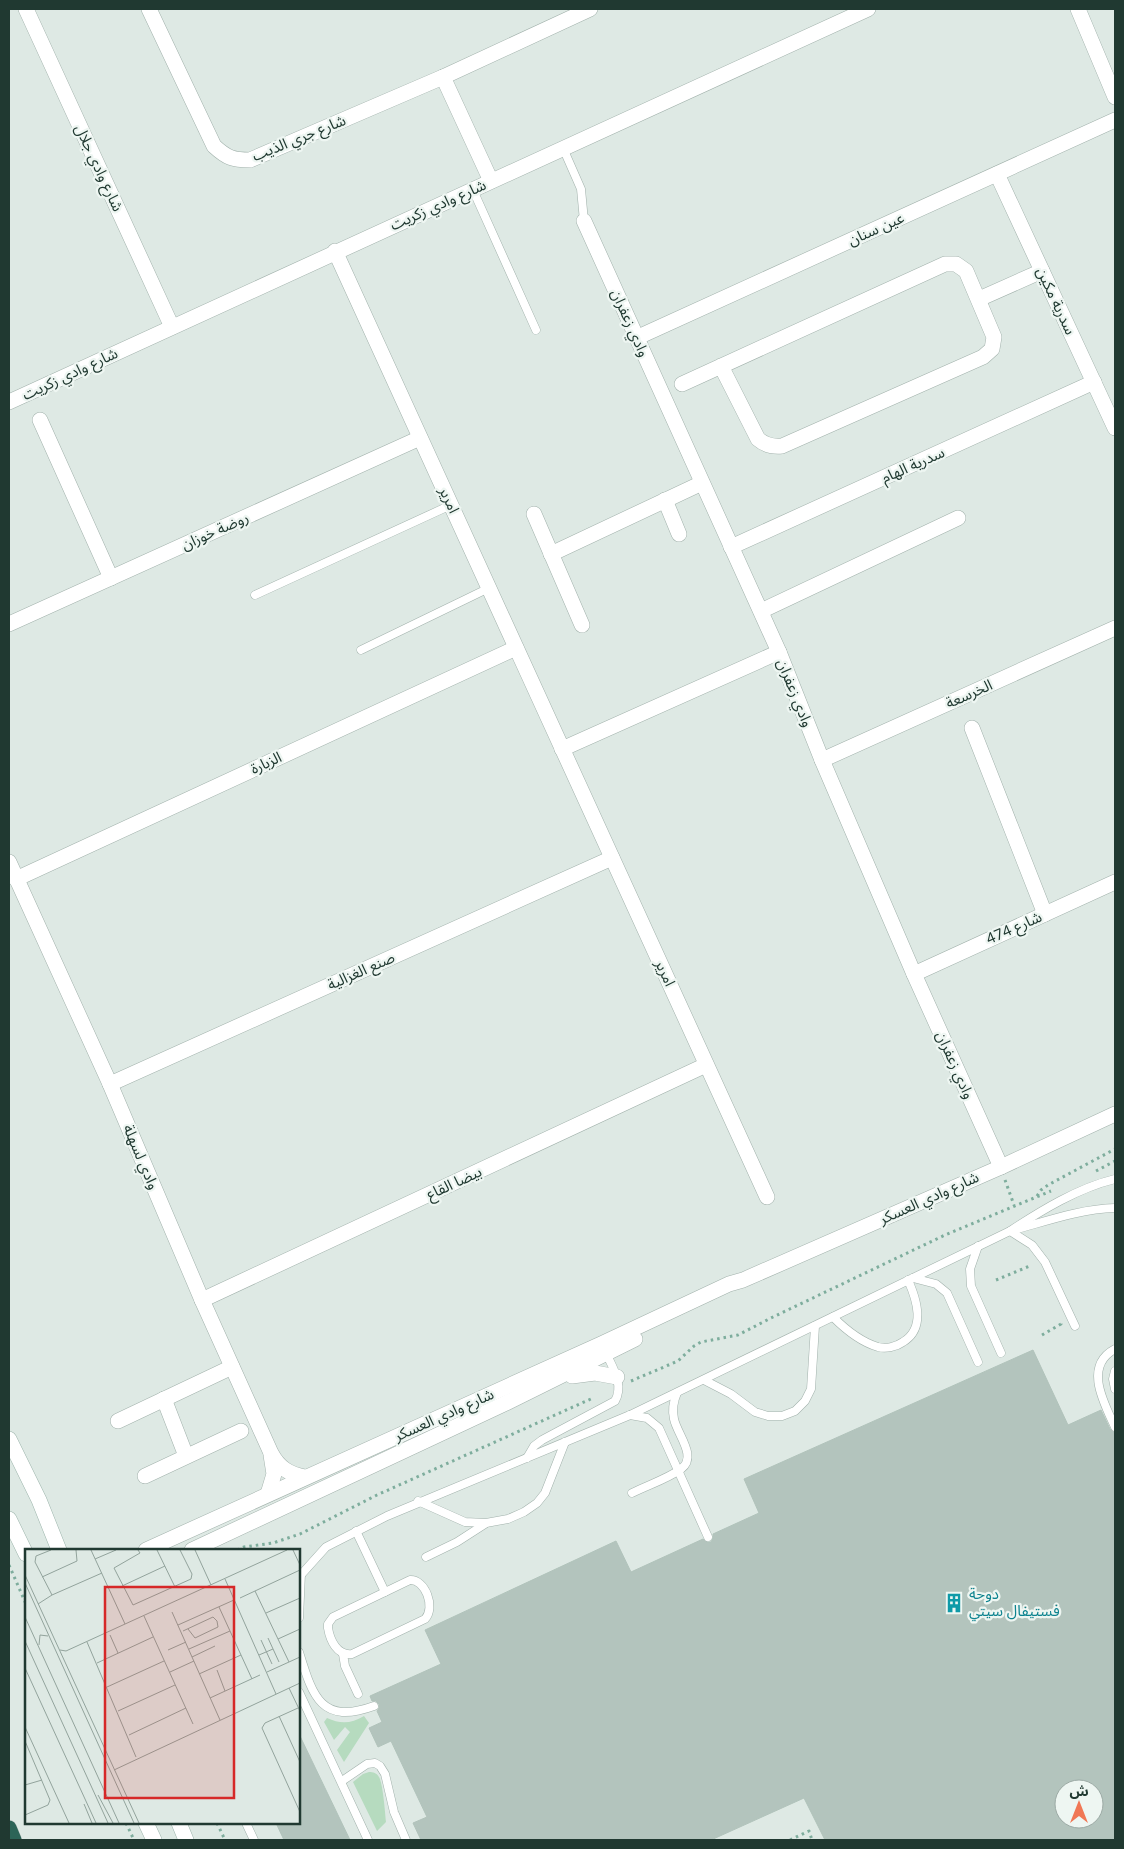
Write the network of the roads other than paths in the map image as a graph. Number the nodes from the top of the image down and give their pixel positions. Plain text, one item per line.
1 (26, 9) edge
2 (148, 9) edge
3 (590, 9) edge
4 (868, 9) edge
5 (1078, 9) edge
6 (442, 77) junction
7 (1115, 97) edge
8 (1115, 120) edge
9 (563, 148) junction
10 (997, 174) junction
11 (491, 181) junction
12 (473, 190) junction
13 (584, 221) joint
14 (335, 252) junction
15 (1042, 271) junction
16 (979, 299) junction
17 (172, 327) junction
18 (536, 330) dead end
19 (636, 338) junction
20 (721, 366) junction
21 (1094, 382) junction
22 (682, 384) dead end
23 (9, 402) edge
24 (40, 420) dead end
25 (1115, 428) edge
26 (420, 438) junction
27 (702, 483) junction
28 (665, 500) junction
29 (451, 505) junction
30 (534, 514) dead end
31 (958, 518) dead end
32 (679, 534) dead end
33 (731, 547) junction
34 (551, 554) junction
35 (111, 578) junction
36 (489, 588) junction
37 (255, 596) dead end
38 (761, 612) junction
39 (9, 624) edge
40 (582, 625) dead end
41 (1115, 628) edge
42 (516, 648) junction
43 (361, 650) dead end
44 (779, 652) junction
45 (972, 728) dead end
46 (562, 749) junction
47 (822, 760) junction
48 (612, 858) junction
49 (11, 870) edge
50 (1115, 882) edge
51 (1045, 914) junction
52 (914, 974) junction
53 (706, 1065) junction
54 (110, 1084) junction
55 (1115, 1114) edge
56 (1001, 1167) junction
57 (1115, 1179) edge
58 (767, 1198) dead end
59 (1115, 1208) edge
60 (1010, 1231) junction
61 (978, 1246) junction
62 (910, 1279) junction
63 (202, 1300) junction
64 (833, 1317) junction
65 (815, 1326) junction
66 (1075, 1326) dead end
67 (604, 1349) junction
68 (1115, 1349) edge
69 (1001, 1353) dead end
70 (978, 1362) dead end
71 (232, 1368) junction
72 (1115, 1372) edge
73 (554, 1380) junction
74 (704, 1380) junction
75 (618, 1382) junction
76 (1115, 1389) edge
77 (677, 1393) junction
78 (164, 1399) junction
79 (630, 1415) junction
80 (118, 1421) dead end
81 (1115, 1426) edge
82 (241, 1431) dead end
83 (9, 1439) edge
84 (565, 1442) junction
85 (271, 1453) junction
86 (186, 1456) junction
87 (527, 1458) junction
88 (679, 1470) junction
89 (145, 1476) dead end
90 (305, 1477) junction
91 (632, 1493) dead end
92 (268, 1494) junction
93 (418, 1502) junction
94 (9, 1519) edge
95 (486, 1523) junction
96 (356, 1531) junction
97 (708, 1537) dead end
98 (59, 1549) edge
99 (148, 1549) edge
100 (194, 1549) edge
101 (25, 1552) edge
102 (426, 1557) dead end
103 (300, 1575) edge
104 (385, 1592) junction
105 (343, 1654) junction
106 (300, 1655) edge
107 (300, 1694) edge
108 (358, 1694) dead end
109 (374, 1706) dead end
110 (342, 1781) junction
111 (146, 1824) edge
112 (178, 1824) edge
113 (246, 1824) edge
114 (9, 1828) edge
115 (14, 1840) edge
116 (154, 1840) edge
117 (186, 1840) edge
118 (254, 1840) edge
119 (368, 1840) edge
120 (406, 1840) edge

1 - 17 street, شارع وادي جلال
2 - 6 street, شارع جري الذيب
3 - 6 street, شارع جري الذيب
4 - 9 street, شارع وادي زكريت
5 - 7 street
6 - 11 street
8 - 10 street, عين سنان
9 - 11 street, شارع وادي زكريت
9 - 13 lane
10 - 15 street, سدرية مكين
10 - 19 street, عين سنان
11 - 12 street, شارع وادي زكريت
12 - 14 street, شارع وادي زكريت
12 - 18 lane
13 - 19 street, وادي زعفران
14 - 17 street, شارع وادي زكريت
14 - 26 street, امرير
15 - 16 street
15 - 21 street, سدرية مكين
16 - 20 street
16 - 20 street
17 - 23 street, شارع وادي زكريت
19 - 27 street, وادي زعفران
20 - 22 street
21 - 25 street, سدرية مكين
21 - 33 street, سدرية الهام
24 - 35 street
26 - 29 street, امرير
26 - 35 street, روضة خوزان
27 - 28 street
27 - 33 street, وادي زعفران
28 - 32 street
28 - 34 street
29 - 36 street, امرير
29 - 37 lane
30 - 34 street
31 - 38 street
33 - 38 street, وادي زعفران
34 - 40 street
35 - 39 street, روضة خوزان
36 - 42 street, امرير
36 - 43 lane
38 - 44 street, وادي زعفران
41 - 47 street, الخرسعة
42 - 46 street, امرير
42 - 49 street, الزبارة
44 - 46 street
44 - 47 street, وادي زعفران
45 - 51 street
46 - 48 street, امرير
47 - 52 street, وادي زعفران
48 - 53 street, امرير
48 - 54 street, صنع الغزالية
49 - 54 street, وادي لسهلة
50 - 51 street, شارع 474
51 - 52 street, شارع 474
52 - 56 street, وادي زعفران
53 - 58 street, امرير
53 - 63 street, بيضا القاع
54 - 63 street, وادي لسهلة
55 - 56 street, شارع وادي العسكر
56 - 67 street, شارع وادي العسكر
57 - 60 lane
59 - 60 lane
60 - 61 lane
60 - 66 lane
61 - 62 lane
61 - 69 lane
62 - 64 lane
62 - 64 lane
62 - 70 lane
63 - 71 street, وادي لسهلة
64 - 65 lane
65 - 74 lane
65 - 74 lane
67 - 73 street, شارع وادي العسكر
67 - 75 lane
67 - 90 street, شارع وادي العسكر
68 - 81 lane
71 - 78 street
71 - 85 street, وادي لسهلة
72 - 76 lane
73 - 75 street
73 - 100 street, شارع وادي العسكر
74 - 77 lane
75 - 87 lane
77 - 79 lane
77 - 88 lane
78 - 80 street
78 - 86 street
79 - 84 lane
79 - 88 lane
82 - 86 street
83 - 98 street
84 - 87 lane
84 - 95 lane
85 - 90 street, وادي لسهلة
85 - 92 street, وادي لسهلة
86 - 89 street
87 - 93 lane
88 - 91 lane
88 - 97 lane
90 - 92 street, شارع وادي العسكر
92 - 99 street, شارع وادي العسكر
93 - 95 lane
93 - 96 lane
94 - 101 street
95 - 102 lane
96 - 103 lane
96 - 104 lane
104 - 105 lane
104 - 105 lane
105 - 108 lane
106 - 109 lane
107 - 110 lane
110 - 119 lane
110 - 120 lane
111 - 116 street
112 - 117 street
113 - 118 lane
114 - 115 highway

